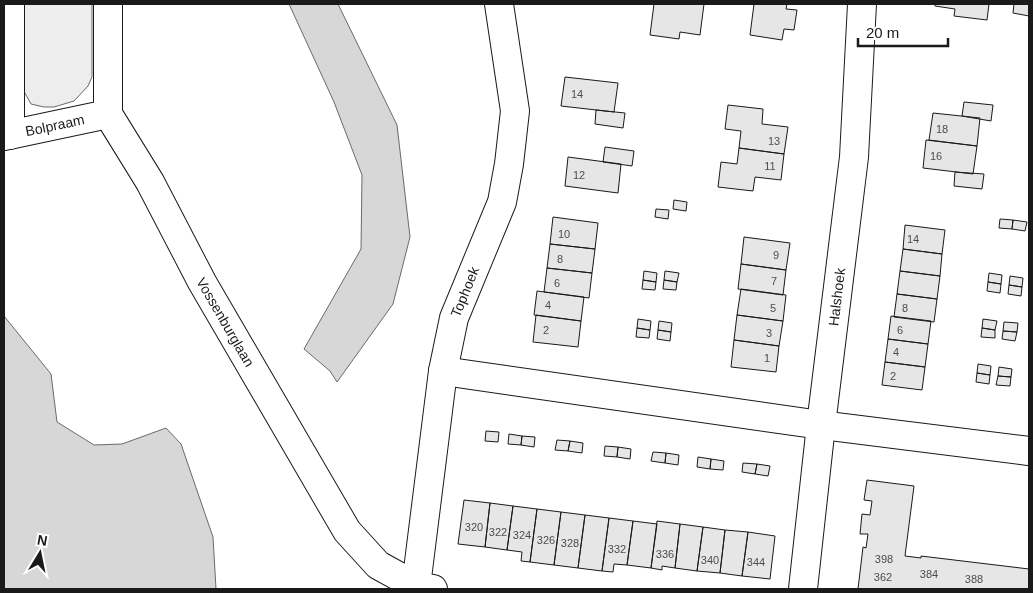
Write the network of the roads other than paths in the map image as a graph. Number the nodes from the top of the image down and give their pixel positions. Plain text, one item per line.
1 (10, 4) edge
2 (108, 4) edge
3 (499, 4) edge
4 (862, 4) edge
5 (108, 114) junction
6 (7, 135) edge
7 (443, 371) junction
8 (821, 424) junction
9 (1029, 451) edge
10 (424, 588) edge
11 (803, 589) edge

1 - 6 street
2 - 5 street
3 - 7 street, Tophoek
4 - 8 street, Halshoek
5 - 6 street, Bolpraam
5 - 10 street, Vossenburglaan
7 - 8 street
7 - 10 street, Tophoek
8 - 9 street
8 - 11 street, Halshoek

